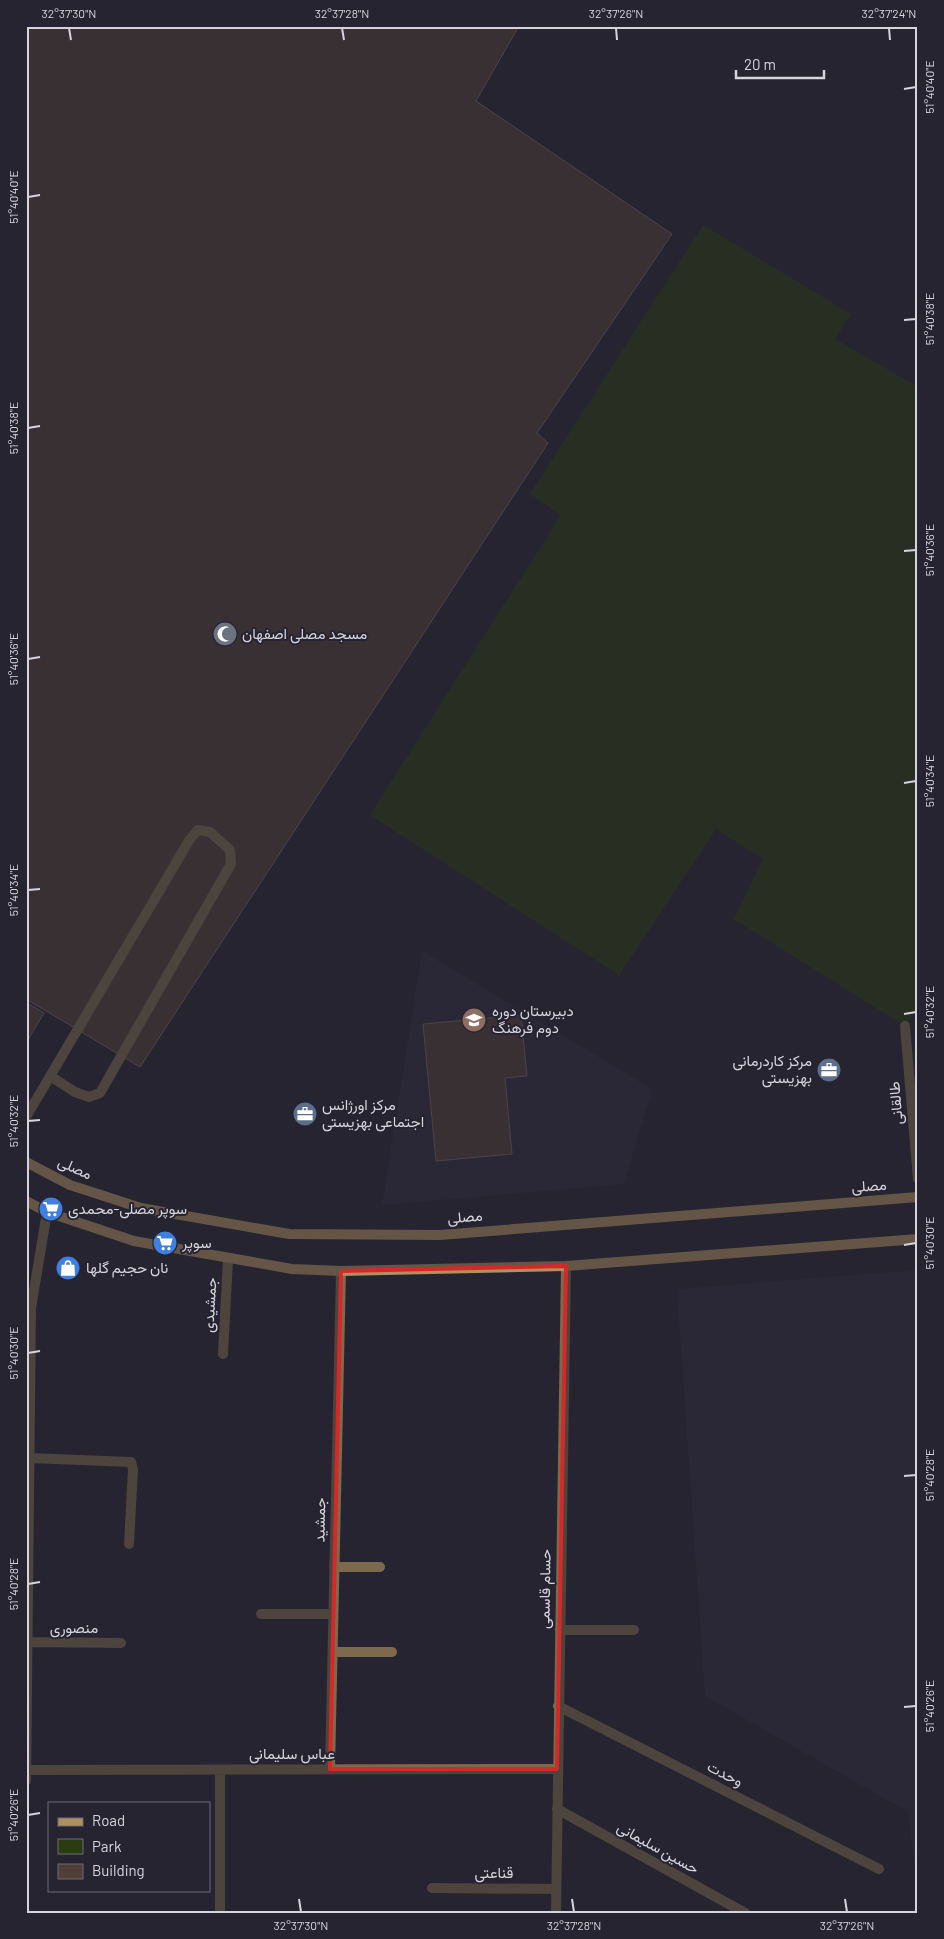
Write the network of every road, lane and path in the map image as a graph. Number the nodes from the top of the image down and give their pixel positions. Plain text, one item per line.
1 (905, 1026) dead end
2 (50, 1076) junction
3 (26, 1117) edge
4 (26, 1162) edge
5 (918, 1178) edge
6 (918, 1197) edge
7 (26, 1201) edge
8 (48, 1212) junction
9 (918, 1240) edge
10 (228, 1259) junction
11 (566, 1266) junction
12 (341, 1271) junction
13 (223, 1354) dead end
14 (29, 1458) junction
15 (129, 1544) dead end
16 (334, 1567) junction
17 (380, 1567) dead end
18 (27, 1568) edge
19 (260, 1614) dead end
20 (333, 1614) junction
21 (560, 1630) junction
22 (634, 1630) dead end
23 (28, 1642) junction
24 (121, 1643) dead end
25 (333, 1652) junction
26 (392, 1652) dead end
27 (27, 1662) edge
28 (558, 1706) junction
29 (330, 1769) junction
30 (557, 1769) junction
31 (26, 1770) edge
32 (220, 1770) junction
33 (26, 1780) edge
34 (557, 1809) junction
35 (878, 1869) dead end
36 (432, 1888) dead end
37 (556, 1888) junction
38 (220, 1913) edge
39 (556, 1913) edge
40 (745, 1913) edge

1 - 5 street, طالقانی
2 - 2 street
2 - 3 street
4 - 6 main road, مصلی
7 - 8 main road
8 - 10 main road
8 - 14 street
9 - 11 main road
10 - 12 main road
10 - 13 street, جمشیدی
11 - 12 main road
11 - 21 street, حسام قاسمی
12 - 16 street, جمشید
14 - 15 street
14 - 18 street
16 - 17 street
16 - 20 street, جمشید
18 - 23 street
19 - 20 street
20 - 25 street, جمشید
21 - 22 street
21 - 28 street, حسام قاسمی
23 - 24 street, منصوری
23 - 27 street
25 - 26 street
25 - 29 street, جمشید
27 - 31 street
28 - 30 street, حسام قاسمی
28 - 35 street, وحدت
29 - 30 street, عباس سلیمانی
29 - 32 street, عباس سلیمانی
30 - 34 street, حسام قاسمی
31 - 32 street, عباس سلیمانی
31 - 33 street
32 - 38 street
34 - 37 street, حسام قاسمی
34 - 40 street, حسین سلیمانی
36 - 37 street, قناعتی
37 - 39 street, حسام قاسمی

